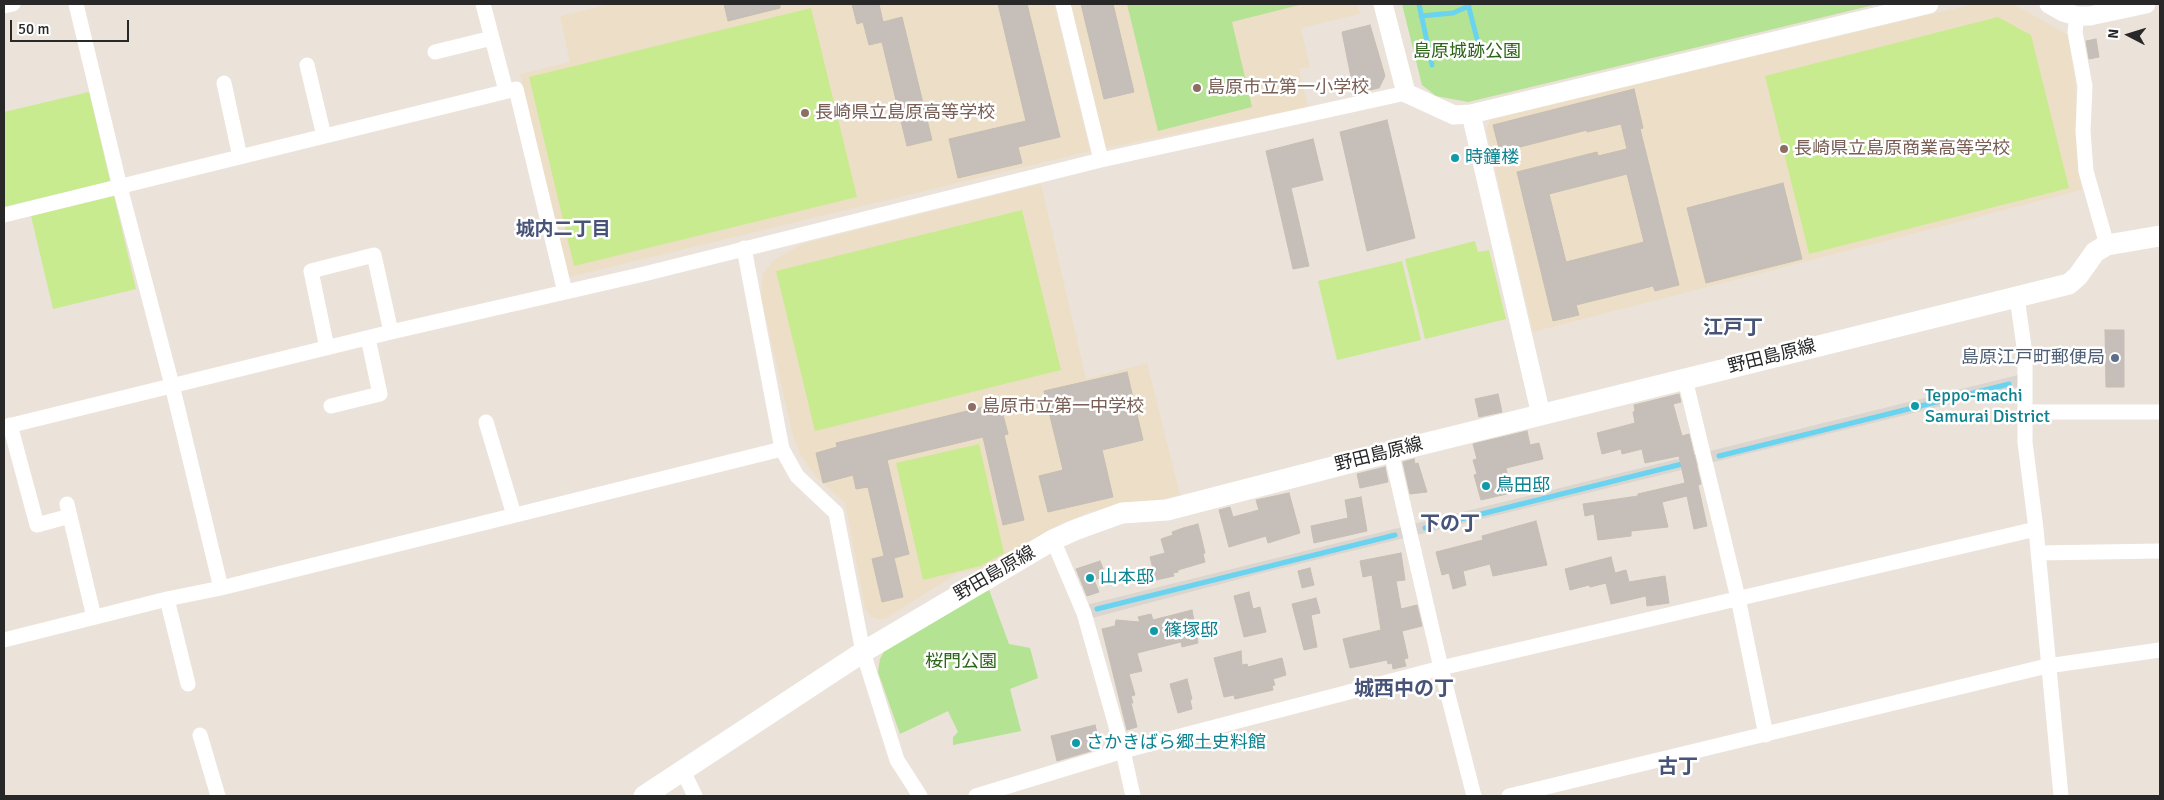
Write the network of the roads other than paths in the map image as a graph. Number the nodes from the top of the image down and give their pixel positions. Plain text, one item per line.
1 (13, 4) edge
2 (76, 4) edge
3 (483, 4) edge
4 (1063, 4) edge
5 (1383, 4) edge
6 (1929, 4) edge
7 (2049, 4) edge
8 (2146, 4) edge
9 (4, 6) edge
10 (2077, 16) junction
11 (492, 38) junction
12 (435, 52) dead end
13 (307, 65) dead end
14 (224, 83) dead end
15 (506, 91) junction
16 (1406, 93) junction
17 (1471, 114) junction
18 (324, 136) junction
19 (240, 157) junction
20 (1101, 160) junction
21 (120, 187) junction
22 (4, 214) edge
23 (2160, 236) edge
24 (2107, 245) junction
25 (744, 248) junction
26 (565, 292) junction
27 (2017, 297) junction
28 (391, 332) junction
29 (368, 338) junction
30 (327, 348) junction
31 (1685, 379) junction
32 (172, 385) junction
33 (331, 406) dead end
34 (2025, 412) junction
35 (2160, 412) edge
36 (1541, 415) junction
37 (486, 422) dead end
38 (7, 426) edge
39 (782, 449) junction
40 (1391, 452) junction
41 (514, 515) junction
42 (2036, 529) junction
43 (1052, 540) junction
44 (2160, 551) edge
45 (2038, 553) junction
46 (220, 588) junction
47 (1738, 598) junction
48 (167, 599) junction
49 (94, 617) junction
50 (4, 640) edge
51 (2160, 650) edge
52 (863, 652) junction
53 (2048, 666) junction
54 (1441, 668) junction
55 (188, 684) dead end
56 (200, 735) dead end
57 (1766, 735) junction
58 (1123, 751) junction
59 (683, 771) junction
60 (218, 796) edge
61 (644, 796) edge
62 (695, 796) edge
63 (920, 796) edge
64 (976, 796) edge
65 (1133, 796) edge
66 (1474, 796) edge
67 (1509, 796) edge
68 (2061, 796) edge

1 - 9 street
2 - 21 street
3 - 11 street
4 - 20 street
5 - 16 street
6 - 17 street
7 - 10 street
8 - 10 street
10 - 24 street
11 - 12 street
11 - 15 street
13 - 18 street
14 - 19 street
15 - 18 street
15 - 26 street
16 - 17 street
16 - 20 street
17 - 36 street
18 - 19 street
19 - 21 street
20 - 25 street
21 - 22 street
21 - 32 street
23 - 24 main road
24 - 27 main road, 野田島原線
25 - 26 street
25 - 39 street
26 - 28 street
27 - 31 main road, 野田島原線
27 - 34 street
28 - 29 street
28 - 30 street
29 - 30 street
29 - 33 street
30 - 32 street
31 - 36 main road, 野田島原線
31 - 47 street
32 - 38 street
32 - 46 street
34 - 35 street
34 - 42 street
36 - 40 main road, 野田島原線
37 - 41 street
38 - 49 street
39 - 41 street
39 - 52 street
40 - 43 main road, 野田島原線
40 - 54 street
41 - 46 street
42 - 45 street
42 - 47 street
43 - 52 main road, 野田島原線
43 - 58 street
44 - 45 street
45 - 53 street
46 - 48 street
47 - 54 street
47 - 57 street
48 - 49 street
48 - 55 street
49 - 50 street
51 - 53 street
52 - 59 main road, 野田島原線
52 - 63 street
53 - 57 street
53 - 68 street
54 - 58 street
54 - 66 street
56 - 60 street
57 - 67 street
58 - 64 street
58 - 65 street
59 - 61 main road, 野田島原線
59 - 62 street

